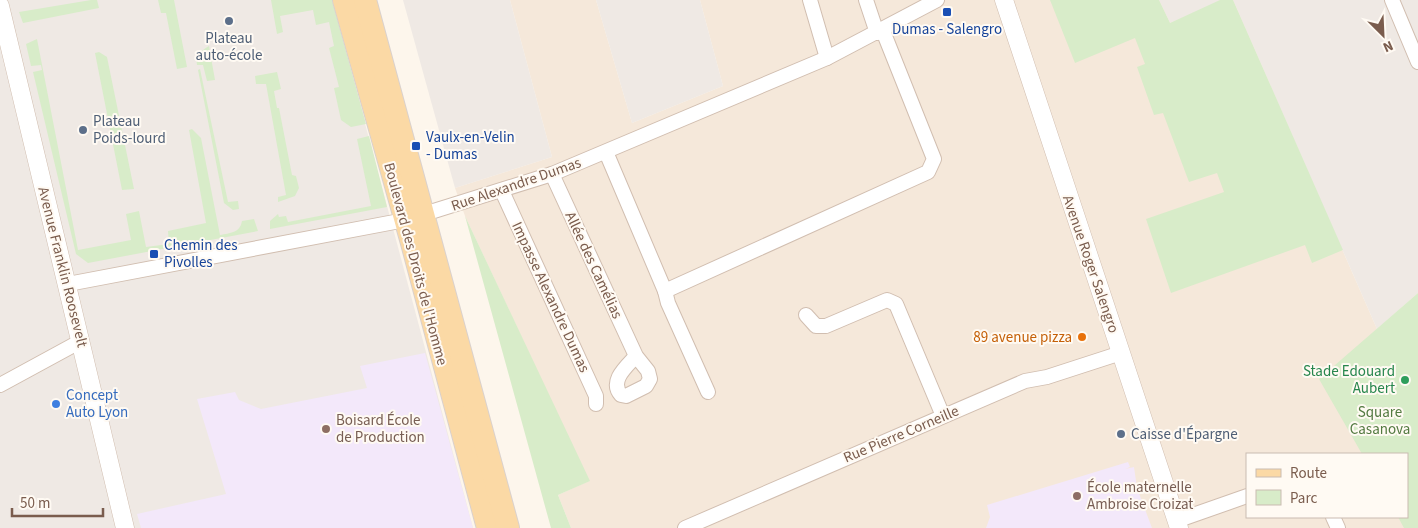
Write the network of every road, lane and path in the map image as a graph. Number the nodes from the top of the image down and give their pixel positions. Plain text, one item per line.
1 (344, 0) edge
2 (365, 0) edge
3 (810, 0) edge
4 (866, 0) edge
5 (937, 0) edge
6 (1004, 0) edge
7 (1392, 0) edge
8 (0, 6) edge
9 (880, 32) junction
10 (828, 58) junction
11 (1418, 62) edge
12 (606, 152) junction
13 (552, 174) junction
14 (502, 191) junction
15 (414, 218) junction
16 (68, 284) junction
17 (665, 291) junction
18 (806, 315) dead end
19 (81, 341) junction
20 (1121, 353) junction
21 (636, 356) dead end
22 (0, 385) edge
23 (708, 392) dead end
24 (596, 404) dead end
25 (943, 416) junction
26 (1246, 496) edge
27 (707, 524) edge
28 (1178, 524) edge
29 (125, 528) edge
30 (488, 528) edge
31 (508, 528) edge
32 (685, 528) edge

1 - 15 main road, Boulevard des Droits de l'Homme
2 - 15 main road, Boulevard des Droits de l'Homme
3 - 10 street
4 - 9 street
5 - 9 street, Rue Alexandre Dumas
6 - 20 street, Avenue Roger Salengro
7 - 11 street
8 - 16 street, Avenue Franklin Roosevelt
9 - 10 street, Rue Alexandre Dumas
9 - 17 street
10 - 12 street, Rue Alexandre Dumas
12 - 13 street, Rue Alexandre Dumas
12 - 17 street
13 - 14 street, Rue Alexandre Dumas
13 - 21 street, Allée des Camélias
14 - 15 street, Rue Alexandre Dumas
14 - 24 street, Impasse Alexandre Dumas
15 - 16 street, Rue Alexandre Dumas
15 - 30 main road, Boulevard des Droits de l'Homme
15 - 31 main road, Boulevard des Droits de l'Homme
16 - 19 street, Avenue Franklin Roosevelt
17 - 23 street
18 - 25 street
19 - 22 street
19 - 29 street, Avenue Franklin Roosevelt
20 - 25 street, Rue Pierre Corneille
20 - 28 street, Avenue Roger Salengro
25 - 27 street, Rue Pierre Corneille
26 - 28 street
27 - 32 street, Rue Pierre Corneille

